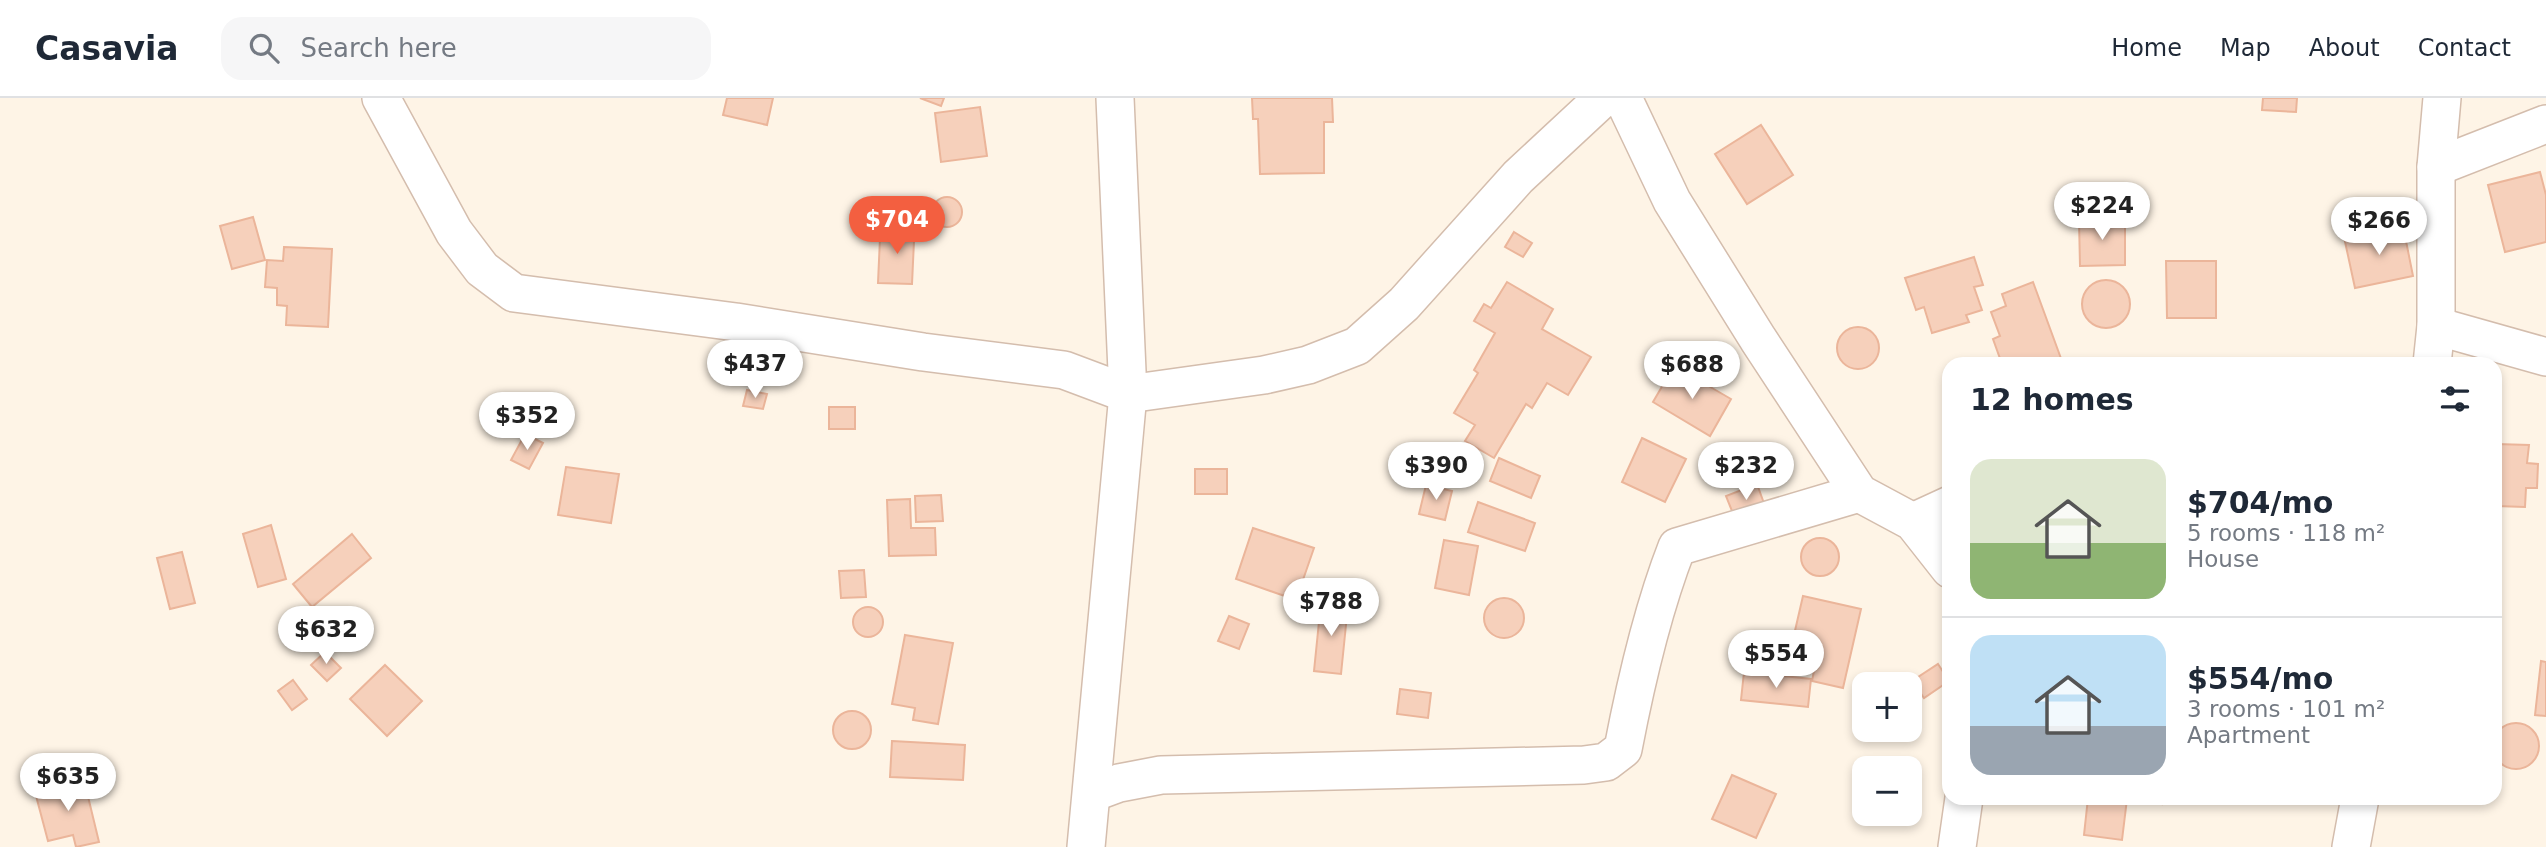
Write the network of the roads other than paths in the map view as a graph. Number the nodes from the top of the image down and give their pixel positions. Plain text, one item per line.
1 (381, 98) edge
2 (1115, 98) edge
3 (1603, 98) edge
4 (1623, 98) edge
5 (2442, 98) edge
6 (2546, 124) edge
7 (2436, 167) junction
8 (2436, 326) junction
9 (2433, 357) edge
10 (2546, 357) edge
11 (1128, 394) junction
12 (1859, 493) junction
13 (1942, 509) edge
14 (1913, 522) junction
15 (1942, 559) edge
16 (1092, 793) junction
17 (1963, 805) edge
18 (2359, 805) edge
19 (1086, 847) edge
20 (1957, 847) edge
21 (2351, 847) edge

1 - 11 street
2 - 11 street
3 - 11 street
4 - 12 street
5 - 7 street
6 - 7 street
7 - 8 street
8 - 9 street
8 - 10 street
11 - 16 street
12 - 14 street
12 - 16 street
13 - 14 street
14 - 15 street
16 - 19 street
17 - 20 street
18 - 21 street

